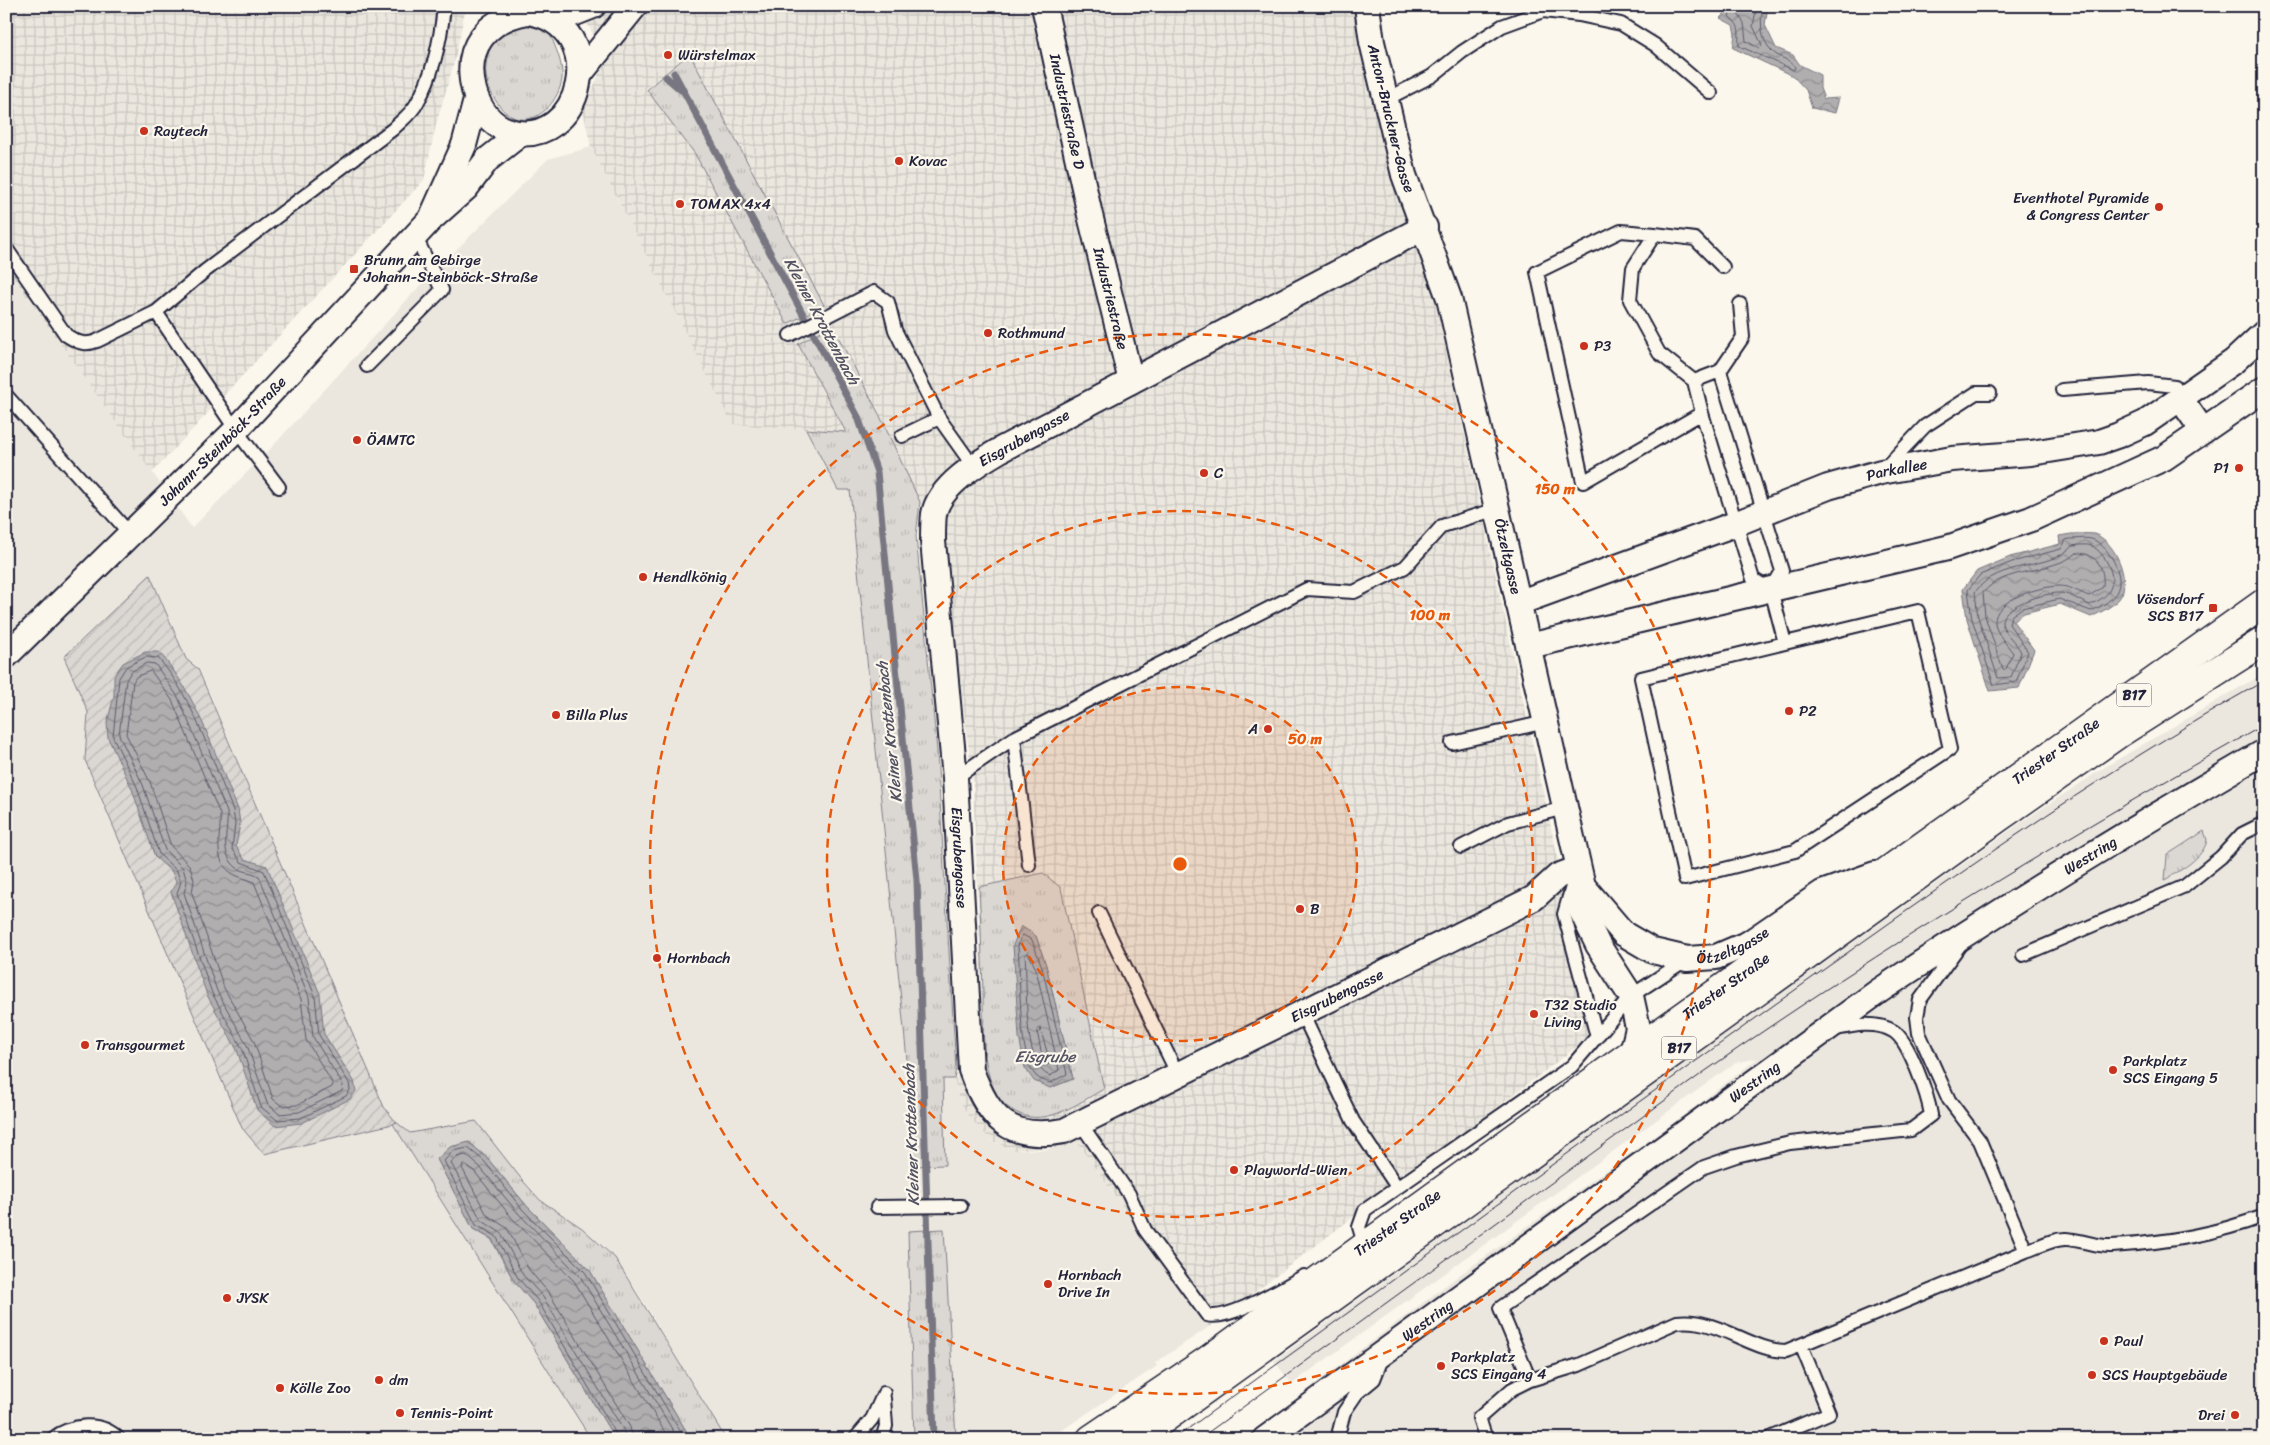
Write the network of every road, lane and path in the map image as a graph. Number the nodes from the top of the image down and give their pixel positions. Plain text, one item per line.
1 (444, 6) edge
2 (487, 6) edge
3 (593, 6) edge
4 (635, 6) edge
5 (1044, 6) edge
6 (1367, 6) edge
7 (525, 9) edge
8 (555, 21) junction
9 (483, 34) junction
10 (580, 74) junction
11 (1711, 93) dead end
12 (476, 100) junction
13 (1385, 100) junction
14 (520, 134) junction
15 (1090, 215) joint
16 (1425, 227) junction
17 (423, 229) junction
18 (1655, 234) junction
19 (6, 248) edge
20 (1723, 268) dead end
21 (1740, 304) dead end
22 (156, 312) junction
23 (2264, 333) edge
24 (790, 335) dead end
25 (367, 366) dead end
26 (1720, 371) junction
27 (1131, 381) junction
28 (1694, 381) junction
29 (2264, 389) edge
30 (2062, 390) dead end
31 (1990, 393) dead end
32 (6, 395) edge
33 (2180, 398) junction
34 (1702, 413) junction
35 (939, 418) junction
36 (236, 430) junction
37 (2203, 431) junction
38 (902, 436) dead end
39 (973, 466) junction
40 (1881, 472) junction
41 (280, 487) dead end
42 (1497, 509) junction
43 (1763, 512) junction
44 (1736, 524) junction
45 (131, 535) junction
46 (1771, 590) junction
47 (1518, 602) junction
48 (2264, 603) edge
49 (2264, 641) edge
50 (1785, 643) junction
51 (1529, 646) junction
52 (2264, 652) edge
53 (6, 656) edge
54 (2226, 664) junction
55 (1546, 722) junction
56 (1014, 738) junction
57 (1452, 743) dead end
58 (2264, 752) edge
59 (955, 778) junction
60 (1564, 808) junction
61 (2264, 823) edge
62 (1461, 847) dead end
63 (1029, 865) dead end
64 (1892, 868) junction
65 (1580, 878) junction
66 (1099, 913) dead end
67 (1972, 929) junction
68 (2023, 955) dead end
69 (1687, 959) junction
70 (1631, 996) junction
71 (1302, 1013) junction
72 (1821, 1032) junction
73 (1597, 1037) junction
74 (1632, 1053) junction
75 (1178, 1075) junction
76 (1081, 1124) junction
77 (1397, 1187) junction
78 (961, 1206) dead end
79 (877, 1208) dead end
80 (2264, 1216) edge
81 (1366, 1246) junction
82 (2026, 1250) junction
83 (1801, 1345) junction
84 (1385, 1351) junction
85 (1530, 1380) junction
86 (52, 1439) edge
87 (119, 1439) edge
88 (854, 1439) edge
89 (882, 1439) edge
90 (1091, 1439) edge
91 (1136, 1439) edge
92 (1265, 1439) edge
93 (1337, 1439) edge
94 (1486, 1439) edge
95 (1768, 1439) edge

1 - 22 lane
2 - 9 street
3 - 8 street
4 - 10 street
5 - 15 street, Industriestraße D
6 - 13 street, Anton-Bruckner-Gasse
7 - 8 street
7 - 9 street
8 - 10 street
9 - 12 street
10 - 14 street
11 - 13 lane
12 - 14 street
12 - 17 street, Johann-Steinböck-Straße
13 - 16 street, Anton-Bruckner-Gasse
14 - 17 street, Johann-Steinböck-Straße
15 - 27 street, Industriestraße
16 - 27 street, Eisgrubengasse
16 - 42 street, Ötzeltgasse
17 - 25 lane
17 - 36 street, Johann-Steinböck-Straße
18 - 20 lane
18 - 28 lane
18 - 34 lane
19 - 22 lane
21 - 26 lane
22 - 36 lane
23 - 33 street, Parkallee
24 - 35 lane
26 - 28 lane
26 - 43 lane
27 - 39 street, Eisgrubengasse
28 - 34 lane
29 - 37 street
30 - 33 lane
31 - 40 lane
32 - 45 lane
33 - 37 street
33 - 40 street, Parkallee
34 - 44 lane
35 - 38 lane
35 - 39 lane
36 - 41 lane
36 - 45 street, Johann-Steinböck-Straße
37 - 46 street
39 - 59 street, Eisgrubengasse
40 - 43 street, Parkallee
42 - 47 street, Ötzeltgasse
42 - 56 lane
43 - 44 street, Parkallee
43 - 46 lane
44 - 46 lane
44 - 47 street, Parkallee
45 - 53 street, Johann-Steinböck-Straße
46 - 50 lane
46 - 51 street
47 - 51 street, Ötzeltgasse
48 - 64 main road, Triester Straße / B17
49 - 54 main road, Triester Straße / B17
50 - 50 lane
51 - 55 street, Ötzeltgasse
52 - 54 street
54 - 91 main road, Triester Straße / B17
55 - 57 lane
55 - 60 street, Ötzeltgasse
56 - 59 lane
56 - 63 lane
58 - 67 street, Westring
59 - 76 street, Eisgrubengasse
60 - 62 lane
60 - 65 street, Ötzeltgasse
61 - 68 lane
64 - 69 street, Ötzeltgasse
64 - 74 main road, Triester Straße / B17
65 - 69 street, Ötzeltgasse
65 - 70 street, Ötzeltgasse
65 - 71 street, Eisgrubengasse
65 - 73 lane
66 - 75 lane
67 - 72 street, Westring
67 - 82 lane
69 - 70 lane
70 - 73 lane
70 - 74 street, Ötzeltgasse
71 - 75 street, Eisgrubengasse
71 - 77 lane
72 - 84 street, Westring
72 - 85 lane
73 - 77 lane
74 - 81 main road, Triester Straße / B17
75 - 76 street, Eisgrubengasse
76 - 81 lane
77 - 81 lane
78 - 79 lane
80 - 82 lane
81 - 90 main road, Triester Straße / B17
82 - 83 lane
83 - 85 lane
83 - 95 lane
84 - 92 street, Westring
84 - 93 lane
85 - 94 lane
86 - 87 lane
88 - 89 lane

